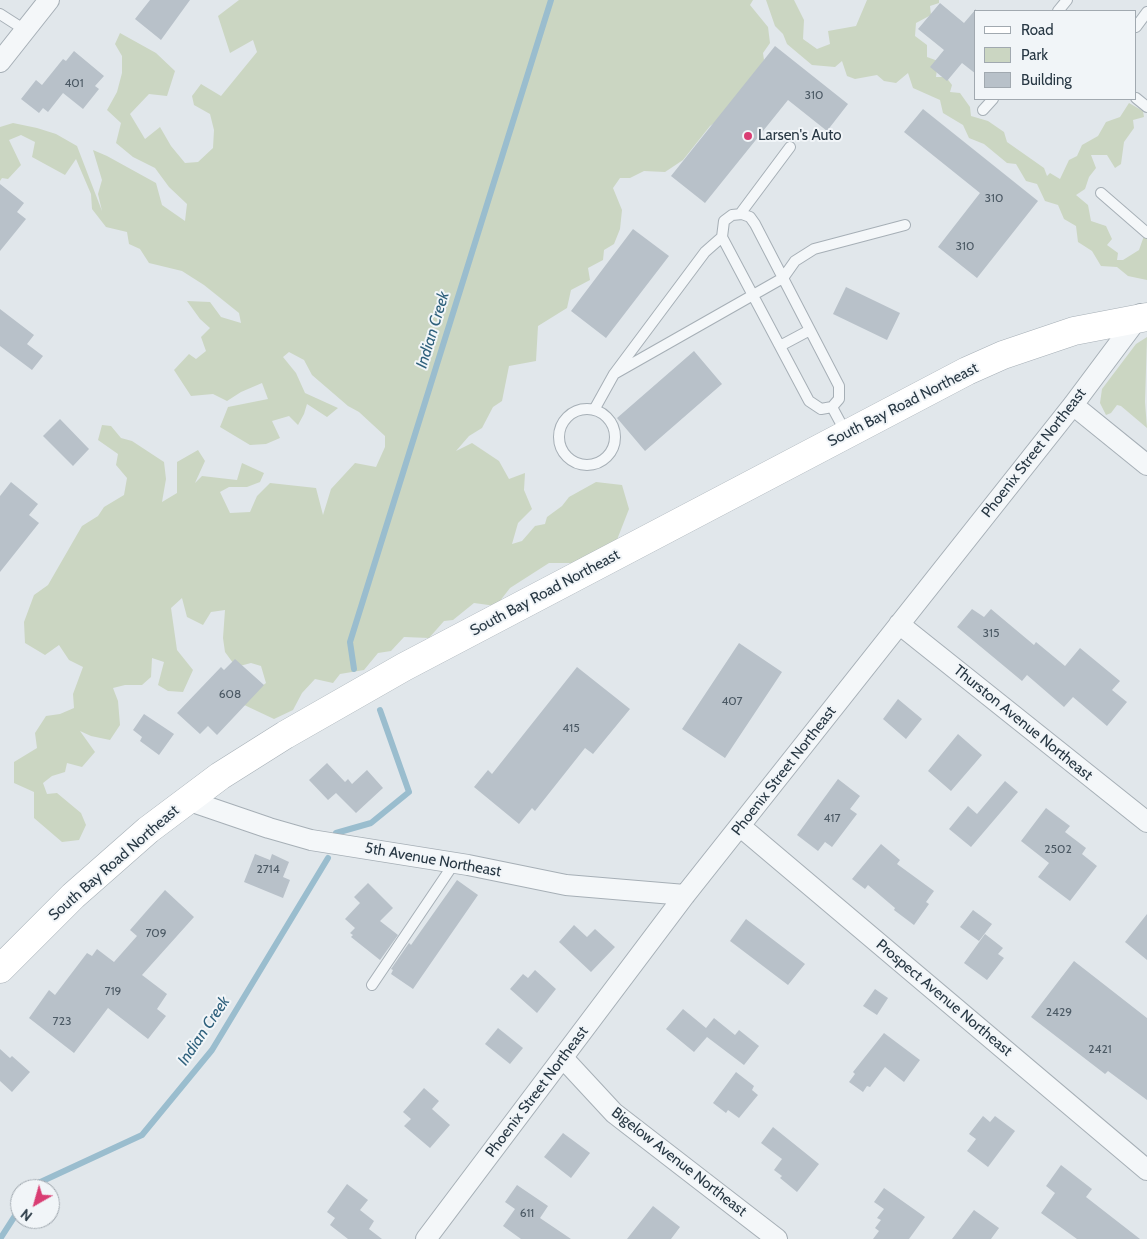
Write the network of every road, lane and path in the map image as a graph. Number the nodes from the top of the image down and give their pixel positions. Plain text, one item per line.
1 (49, 0) edge
2 (1147, 12) edge
3 (0, 14) edge
4 (1137, 25) edge
5 (25, 30) junction
6 (0, 62) edge
7 (1137, 99) edge
8 (992, 100) edge
9 (1147, 107) edge
10 (983, 110) dead end
11 (790, 147) dead end
12 (1101, 193) dead end
13 (740, 214) junction
14 (906, 225) dead end
15 (1147, 233) edge
16 (722, 237) junction
17 (783, 278) junction
18 (752, 294) junction
19 (1144, 314) edge
20 (810, 330) junction
21 (780, 346) junction
22 (614, 374) junction
23 (1073, 405) junction
24 (832, 407) junction
25 (594, 410) junction
26 (846, 433) junction
27 (1147, 465) edge
28 (899, 624) junction
29 (187, 800) junction
30 (1147, 822) edge
31 (741, 827) junction
32 (455, 862) junction
33 (685, 896) junction
34 (0, 969) edge
35 (372, 985) dead end
36 (563, 1058) junction
37 (1147, 1170) edge
38 (426, 1239) edge
39 (777, 1239) edge

1 - 5 street
2 - 4 lane
3 - 5 lane
5 - 6 street
7 - 9 lane
8 - 10 lane
11 - 13 lane
12 - 15 lane
13 - 16 lane
13 - 17 lane
14 - 17 lane
16 - 18 lane
16 - 22 lane
17 - 18 lane
17 - 20 lane
18 - 21 lane
18 - 22 lane
19 - 23 street, Phoenix Street Northeast
19 - 26 street, South Bay Road Northeast
20 - 21 lane
20 - 24 lane
21 - 24 lane
22 - 25 lane
23 - 27 street
23 - 28 street, Phoenix Street Northeast
24 - 26 lane
25 - 25 lane
26 - 29 street, South Bay Road Northeast
28 - 30 street, Thurston Avenue Northeast
28 - 31 street, Phoenix Street Northeast
29 - 32 street, 5th Avenue Northeast
29 - 34 street, South Bay Road Northeast
31 - 33 street, Phoenix Street Northeast
31 - 37 street, Prospect Avenue Northeast
32 - 33 street, 5th Avenue Northeast
32 - 35 lane
33 - 36 street, Phoenix Street Northeast
36 - 38 street, Phoenix Street Northeast
36 - 39 street, Bigelow Avenue Northeast

